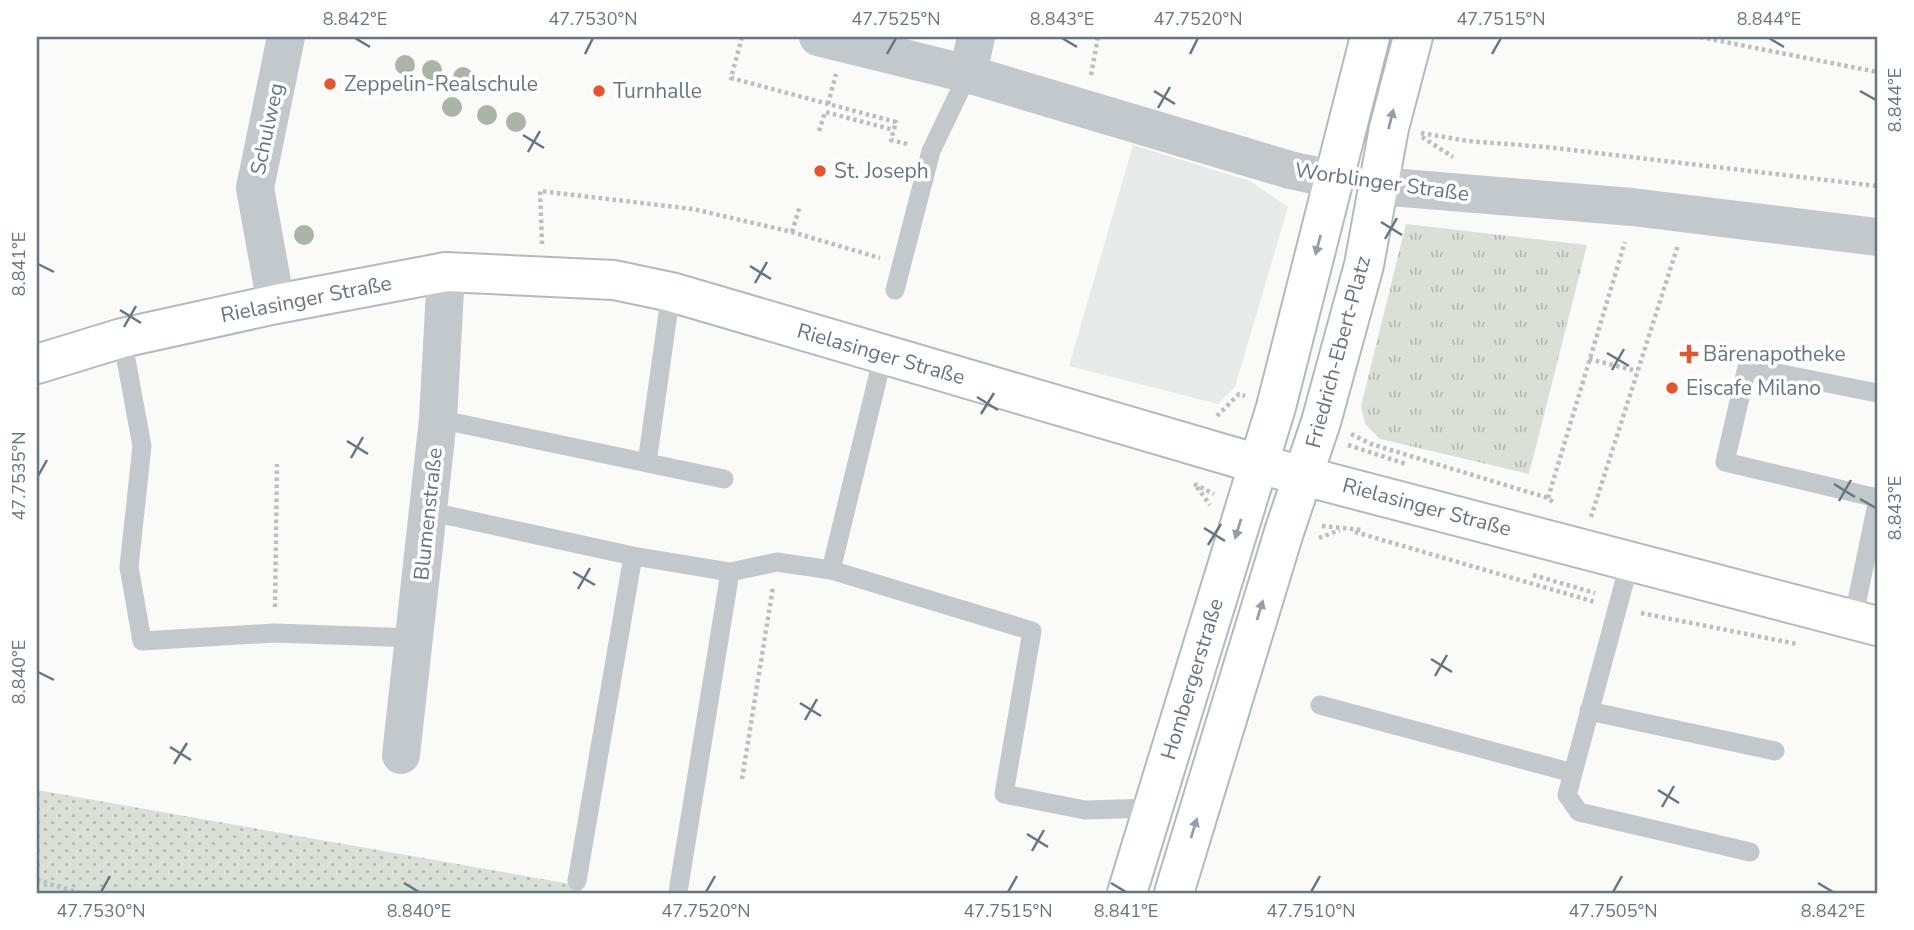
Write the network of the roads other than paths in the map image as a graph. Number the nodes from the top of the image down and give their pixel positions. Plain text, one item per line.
1 (286, 37) edge
2 (818, 37) edge
3 (976, 37) edge
4 (1370, 37) edge
5 (1413, 37) edge
6 (968, 74) junction
7 (1336, 180) junction
8 (1379, 186) junction
9 (1877, 237) edge
10 (446, 272) junction
11 (895, 290) dead end
12 (671, 292) junction
13 (276, 304) junction
14 (121, 338) junction
15 (883, 356) junction
16 (37, 364) edge
17 (1877, 393) edge
18 (438, 419) junction
19 (647, 463) junction
20 (1258, 464) junction
21 (1303, 476) junction
22 (724, 479) dead end
23 (1877, 498) edge
24 (1877, 504) edge
25 (427, 510) junction
26 (633, 556) junction
27 (1630, 561) junction
28 (831, 570) junction
29 (730, 572) junction
30 (1865, 623) edge
31 (416, 638) junction
32 (1320, 705) dead end
33 (1589, 711) junction
34 (1775, 751) dead end
35 (401, 755) dead end
36 (1573, 773) junction
37 (1152, 808) junction
38 (1750, 852) dead end
39 (577, 881) dead end
40 (678, 892) edge
41 (1127, 893) edge
42 (1174, 893) edge

1 - 13 street, Schulweg
2 - 6 street, Worblinger Straße
3 - 6 street
4 - 7 main road
8 -> 5 main road, Friedrich-Ebert-Platz
6 - 7 street, Worblinger Straße
6 - 11 lane
7 - 8 main road, Worblinger Straße
7 -> 20 main road
8 - 9 street, Worblinger Straße
8 - 21 main road, Friedrich-Ebert-Platz
10 - 12 main road, Rielasinger Straße
10 - 13 main road, Rielasinger Straße
10 - 18 street, Blumenstraße
12 - 15 main road, Rielasinger Straße
12 - 19 lane
13 - 14 main road, Rielasinger Straße
14 - 16 main road, Rielasinger Straße
14 - 31 lane
15 - 20 main road, Rielasinger Straße
15 - 28 lane
17 - 23 lane
18 - 19 lane
18 - 25 street, Blumenstraße
19 - 22 lane
20 - 21 main road, Rielasinger Straße
20 -> 37 main road, Hombergerstraße
21 - 27 main road, Rielasinger Straße
42 -> 21 main road
24 - 30 lane
25 - 26 lane
25 - 31 street, Blumenstraße
26 - 29 lane
26 - 39 lane
27 - 30 main road, Rielasinger Straße
27 - 33 lane
28 - 29 lane
28 - 37 lane
29 - 40 lane
31 - 35 street, Blumenstraße
32 - 36 lane
33 - 34 lane
33 - 36 lane
36 - 38 lane
37 - 41 main road, Hombergerstraße

